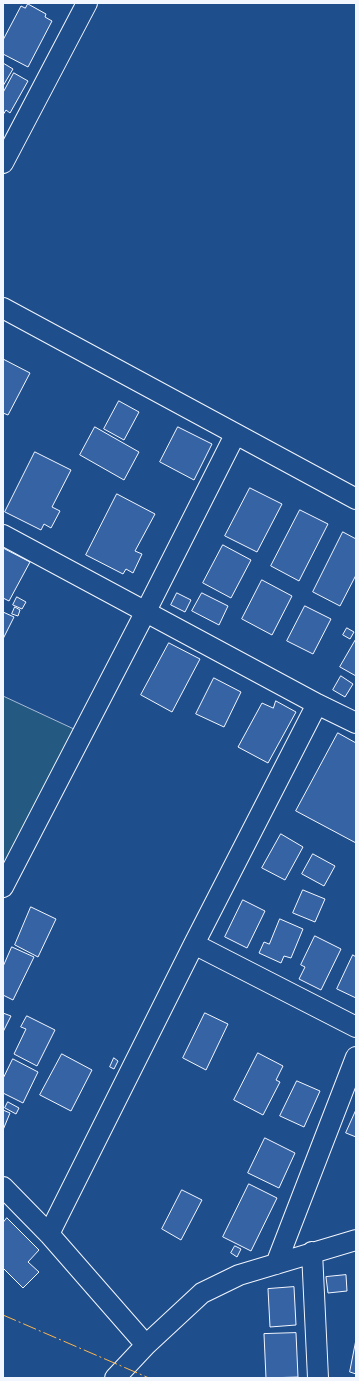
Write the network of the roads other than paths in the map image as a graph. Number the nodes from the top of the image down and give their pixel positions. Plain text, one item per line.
1 (87, 3) edge
2 (3, 163) edge
3 (3, 308) edge
4 (235, 435) junction
5 (356, 499) edge
6 (3, 535) edge
7 (146, 611) junction
8 (317, 704) junction
9 (356, 723) edge
10 (3, 887) edge
11 (194, 944) junction
12 (356, 1027) edge
13 (356, 1057) edge
14 (3, 1187) edge
15 (49, 1234) junction
16 (356, 1240) edge
17 (312, 1252) junction
18 (276, 1264) junction
19 (146, 1345) junction
20 (115, 1378) edge
21 (318, 1378) edge

1 - 2 street
3 - 4 street
4 - 5 street
4 - 7 street
6 - 7 street
7 - 8 street
7 - 10 street
8 - 9 street
8 - 11 street
11 - 12 street
11 - 15 street
13 - 18 street
14 - 15 street
15 - 19 street
16 - 17 street
17 - 18 street
17 - 21 street
18 - 19 street
19 - 20 street

